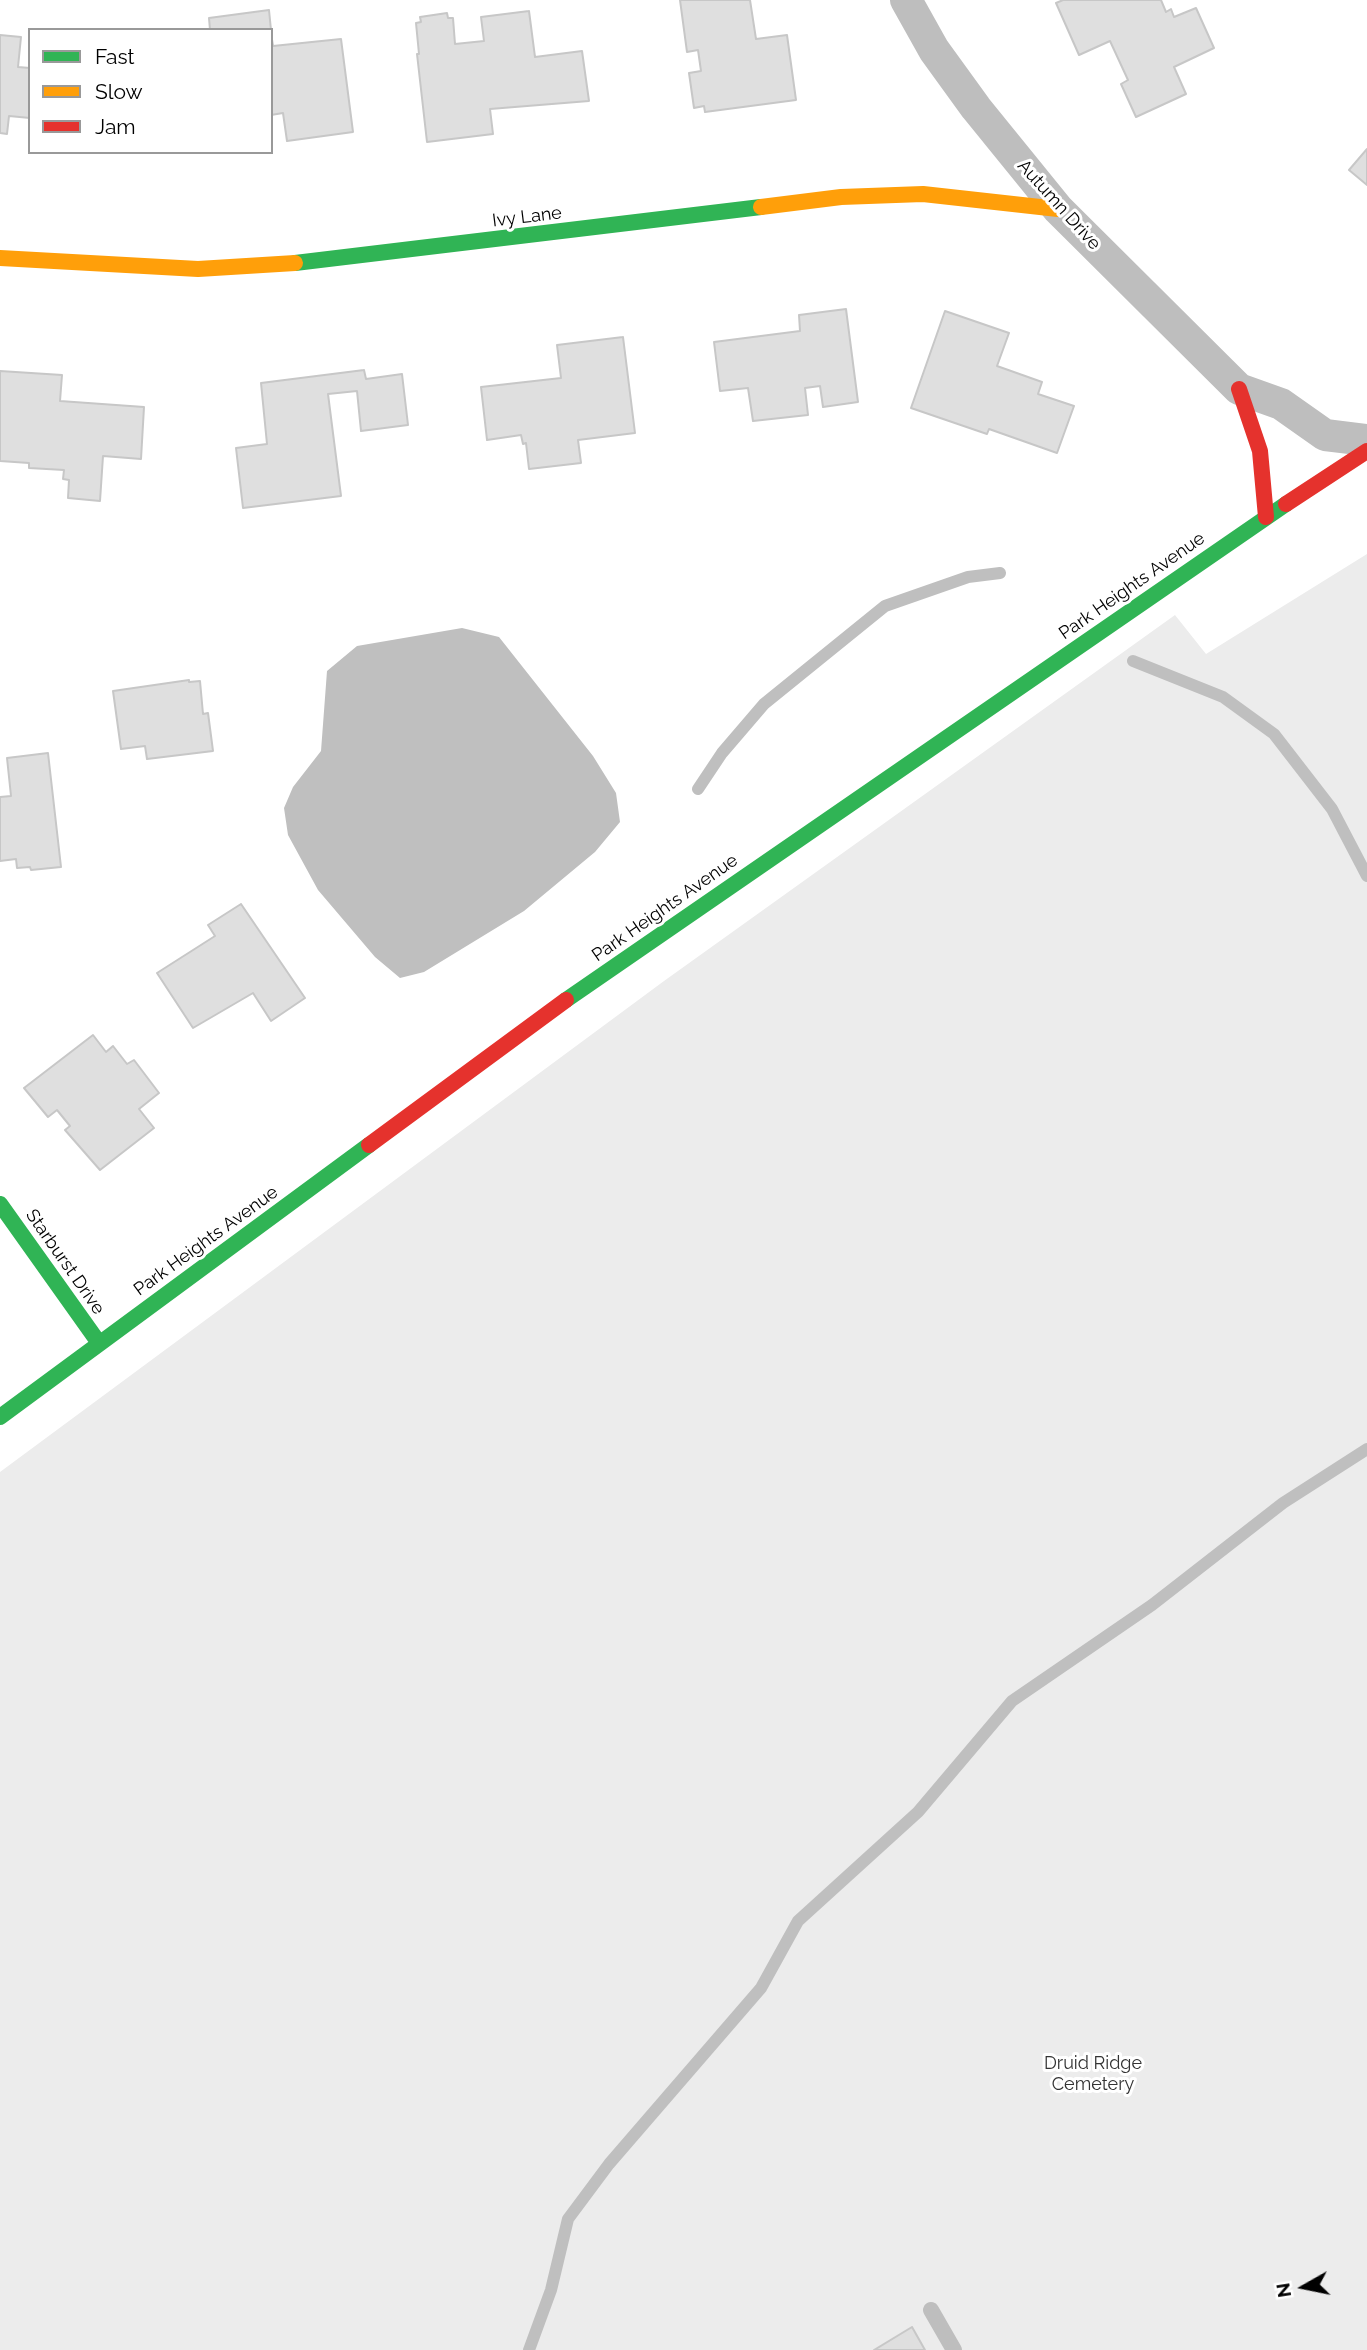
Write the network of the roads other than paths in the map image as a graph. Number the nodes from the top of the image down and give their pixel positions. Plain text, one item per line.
1 (906, 0) edge
2 (1058, 209) junction
3 (0, 258) edge
4 (1238, 389) junction
5 (1367, 440) edge
6 (1367, 452) edge
7 (1266, 517) junction
8 (0, 1204) edge
9 (99, 1343) junction
10 (0, 1417) edge
11 (931, 2310) dead end
12 (954, 2350) edge

1 - 2 street, Autumn Drive
2 - 3 main road, Ivy Lane
2 - 4 street, Autumn Drive
4 - 5 street, Autumn Drive
4 - 7 main road, Autumn Drive
6 - 7 main road, Park Heights Avenue
7 - 9 main road, Park Heights Avenue
8 - 9 main road, Starburst Drive
9 - 10 main road, Park Heights Avenue
11 - 12 lane

